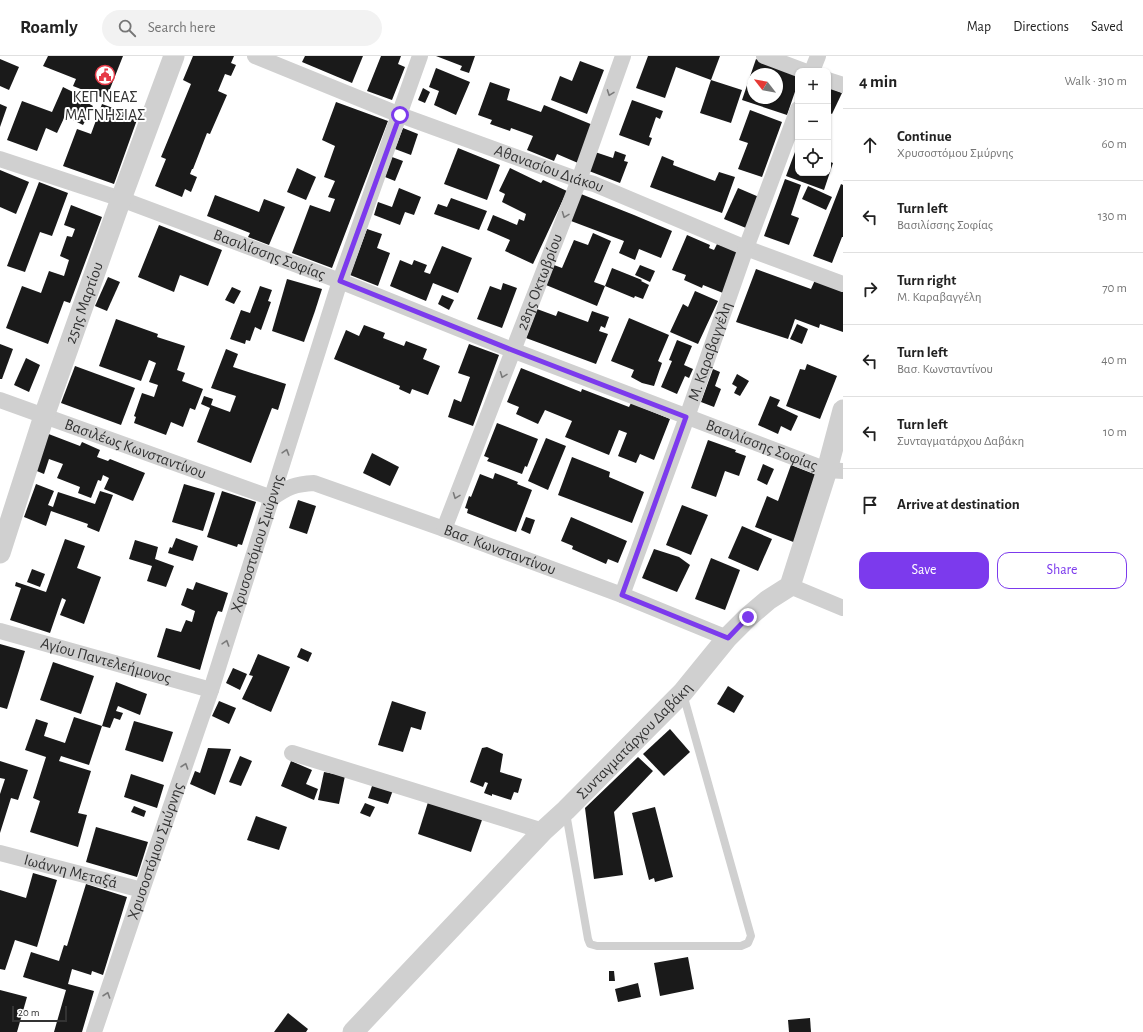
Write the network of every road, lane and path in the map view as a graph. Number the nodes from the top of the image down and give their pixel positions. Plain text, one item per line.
1 (174, 56) edge
2 (255, 56) edge
3 (420, 56) edge
4 (623, 56) edge
5 (764, 56) edge
6 (818, 56) edge
7 (796, 68) edge
8 (813, 68) edge
9 (831, 81) edge
10 (843, 85) edge
11 (400, 115) junction
12 (795, 117) edge
13 (0, 159) edge
14 (579, 180) junction
15 (121, 199) junction
16 (746, 248) junction
17 (340, 281) junction
18 (843, 284) edge
19 (512, 350) junction
20 (0, 400) edge
21 (843, 410) edge
22 (44, 416) junction
23 (686, 417) junction
24 (835, 470) edge
25 (272, 498) junction
26 (444, 529) junction
27 (0, 553) edge
28 (790, 586) junction
29 (622, 595) junction
30 (843, 608) edge
31 (0, 632) edge
32 (728, 638) junction
33 (211, 690) junction
34 (683, 692) junction
35 (292, 753) dead end
36 (566, 810) junction
37 (543, 831) junction
38 (0, 853) edge
39 (142, 890) junction
40 (94, 1032) edge
41 (353, 1032) edge

1 - 15 street, 25ης Μαρτίου
2 - 11 street, Αθανασίου Διάκου
3 - 11 street, Χρυσοστόμου Σμύρνης
4 -> 14 street, 28ης Οκτωβρίου
5 - 7 street
6 - 8 street
9 - 10 street
11 - 14 street, Αθανασίου Διάκου
11 - 17 street, Χρυσοστόμου Σμύρνης
12 - 16 street, Μ. Καραβαγγέλη
13 - 15 street, Βασιλίσσης Σοφίας
14 - 16 street, Αθανασίου Διάκου
14 -> 19 street, 28ης Οκτωβρίου
15 - 17 street, Βασιλίσσης Σοφίας
15 - 22 street, 25ης Μαρτίου
16 - 18 street, Αθανασίου Διάκου
16 - 23 street, Μ. Καραβαγγέλη
17 - 19 street, Βασιλίσσης Σοφίας
25 -> 17 street, Χρυσοστόμου Σμύρνης
19 - 23 street, Βασιλίσσης Σοφίας
19 -> 26 street, 28ης Οκτωβρίου
20 - 22 street, Βασιλέως Κωνσταντίνου
21 - 24 street
22 - 25 street, Βασιλέως Κωνσταντίνου
22 - 27 street, 25ης Μαρτίου
23 - 24 street, Βασιλίσσης Σοφίας
23 - 29 street, Μ. Καραβαγγέλη
24 - 28 street
25 - 26 street, Βασ. Κωνσταντίνου
33 -> 25 street, Χρυσοστόμου Σμύρνης
26 - 29 street, Βασ. Κωνσταντίνου
28 - 30 street
28 - 32 street, Συνταγματάρχου Δαβάκη
29 - 32 street, Βασ. Κωνσταντίνου
31 - 33 street, Αγίου Παντελεήμονος
32 - 34 street, Συνταγματάρχου Δαβάκη
39 -> 33 street, Χρυσοστόμου Σμύρνης
34 - 36 street, Συνταγματάρχου Δαβάκη
34 - 36 lane
35 - 37 street
36 - 37 street, Συνταγματάρχου Δαβάκη
37 - 41 street, Συνταγματάρχου Δαβάκη
38 - 39 street, Ιωάννη Μεταξά
40 -> 39 street, Χρυσοστόμου Σμύρνης

